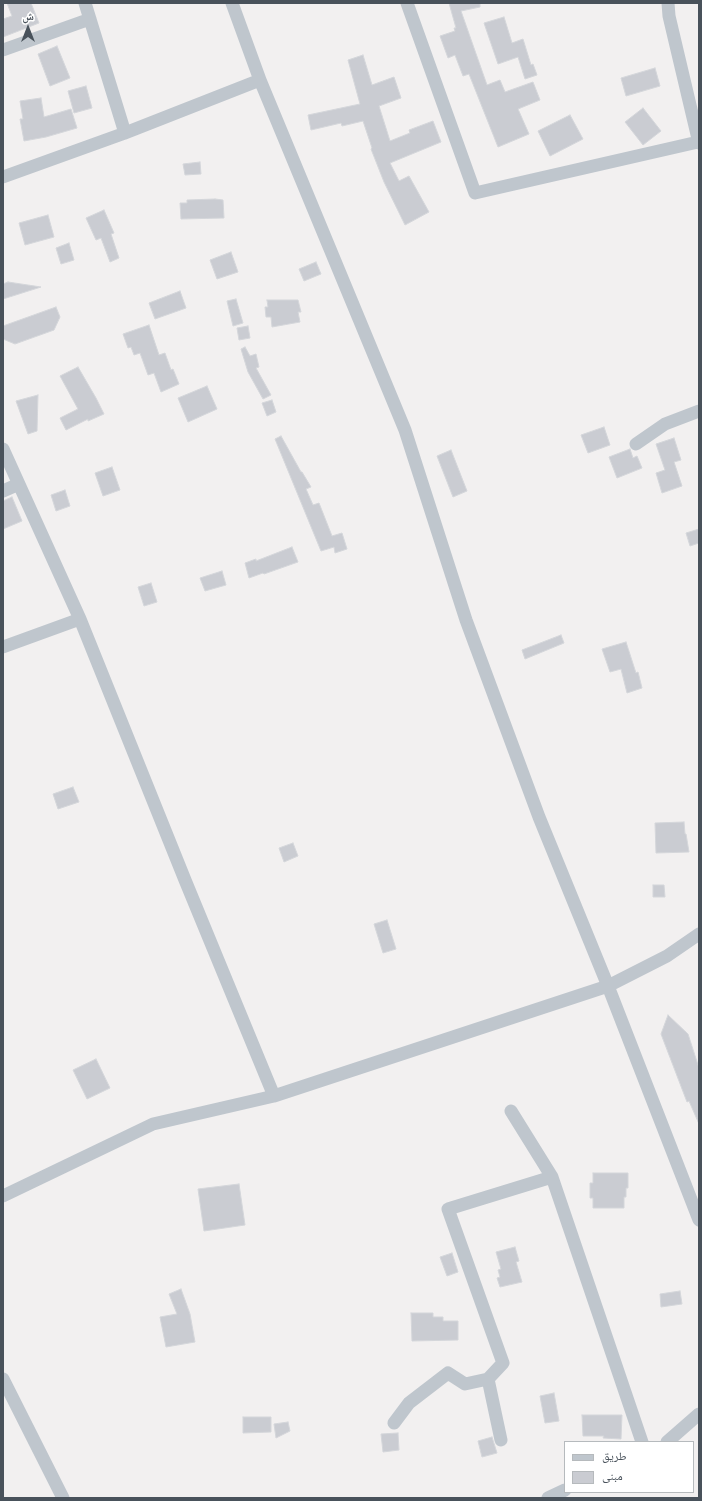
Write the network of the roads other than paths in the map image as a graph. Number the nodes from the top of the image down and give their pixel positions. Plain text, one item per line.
1 (85, 3) edge
2 (232, 3) edge
3 (407, 3) edge
4 (668, 3) edge
5 (90, 19) junction
6 (3, 50) edge
7 (260, 80) junction
8 (125, 133) junction
9 (699, 142) edge
10 (3, 177) edge
11 (699, 411) edge
12 (636, 444) dead end
13 (3, 449) edge
14 (19, 484) junction
15 (3, 491) edge
16 (80, 618) junction
17 (3, 647) edge
18 (699, 934) edge
19 (608, 986) junction
20 (274, 1096) junction
21 (511, 1111) dead end
22 (552, 1177) junction
23 (3, 1196) edge
24 (699, 1220) edge
25 (3, 1379) edge
26 (488, 1380) junction
27 (699, 1414) edge
28 (394, 1423) dead end
29 (501, 1440) dead end
30 (642, 1441) edge
31 (668, 1441) edge
32 (564, 1490) edge
33 (63, 1498) edge
34 (548, 1498) edge

1 - 5 street
2 - 7 street
3 - 9 street
4 - 9 street
5 - 6 street
5 - 8 street
7 - 8 street
7 - 19 street
8 - 10 street
11 - 12 street
13 - 14 street
14 - 15 street
14 - 16 street
16 - 17 street
16 - 20 street
18 - 19 street
19 - 20 street
19 - 24 street
20 - 23 street
21 - 22 street
22 - 26 street
22 - 30 street
25 - 33 street
26 - 28 street
26 - 29 street
27 - 31 street
32 - 34 street

